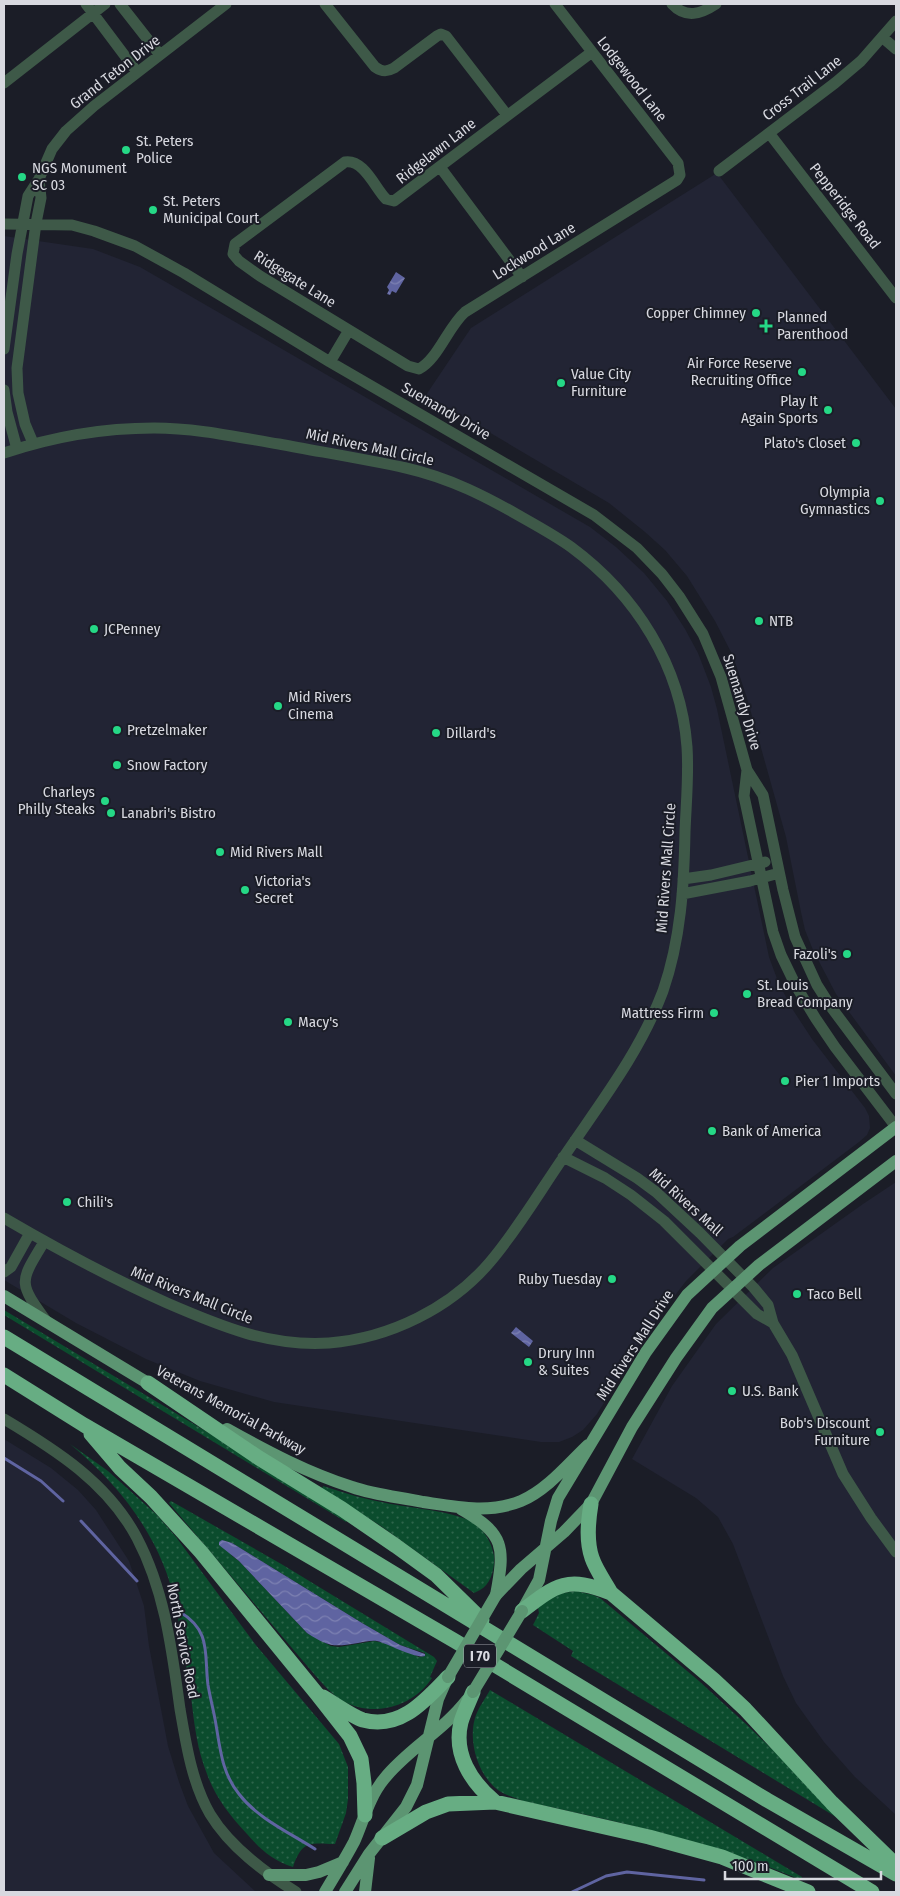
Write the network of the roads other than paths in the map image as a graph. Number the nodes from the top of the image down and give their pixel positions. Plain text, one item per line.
1 (86, 4) edge
2 (105, 4) edge
3 (120, 4) edge
4 (226, 4) edge
5 (325, 4) edge
6 (555, 4) edge
7 (672, 4) edge
8 (716, 4) edge
9 (93, 14) junction
10 (896, 21) edge
11 (882, 37) junction
12 (896, 49) edge
13 (592, 52) junction
14 (160, 55) junction
15 (137, 72) junction
16 (4, 83) edge
17 (507, 115) junction
18 (769, 133) junction
19 (440, 167) junction
20 (719, 171) dead end
21 (680, 175) joint
22 (39, 179) junction
23 (36, 223) junction
24 (4, 224) edge
25 (22, 224) junction
26 (232, 249) joint
27 (522, 277) junction
28 (896, 298) edge
29 (348, 330) junction
30 (4, 349) edge
31 (330, 362) junction
32 (419, 369) joint
33 (4, 390) edge
34 (33, 443) junction
35 (17, 448) junction
36 (4, 453) edge
37 (747, 770) junction
38 (776, 858) junction
39 (759, 864) junction
40 (779, 873) junction
41 (762, 878) junction
42 (683, 879) junction
43 (682, 894) junction
44 (896, 1094) edge
45 (896, 1127) edge
46 (575, 1140) junction
47 (563, 1157) junction
48 (896, 1161) edge
49 (4, 1218) edge
50 (30, 1234) junction
51 (44, 1242) junction
52 (725, 1259) junction
53 (713, 1270) junction
54 (4, 1272) edge
55 (745, 1279) junction
56 (733, 1290) junction
57 (4, 1296) edge
58 (48, 1323) junction
59 (773, 1323) junction
60 (4, 1337) edge
61 (4, 1375) edge
62 (148, 1384) junction
63 (4, 1419) edge
64 (84, 1425) junction
65 (588, 1445) junction
66 (591, 1504) junction
67 (460, 1509) junction
68 (547, 1546) junction
69 (896, 1552) edge
70 (610, 1593) junction
71 (496, 1595) junction
72 (522, 1611) junction
73 (499, 1637) junction
74 (448, 1676) junction
75 (473, 1692) junction
76 (317, 1694) junction
77 (428, 1737) junction
78 (494, 1802) junction
79 (365, 1814) junction
80 (382, 1838) junction
81 (369, 1854) junction
82 (343, 1862) junction
83 (896, 1865) edge
84 (896, 1874) edge
85 (269, 1875) junction
86 (281, 1892) edge
87 (296, 1892) edge
88 (326, 1892) edge
89 (345, 1892) edge
90 (365, 1892) edge
91 (808, 1892) edge
92 (872, 1892) edge

1 - 9 street
2 - 9 street
3 - 14 street
4 - 14 street, Grand Teton Drive
5 - 17 street
6 - 13 street, Lodgewood Lane
7 - 8 street
9 - 15 street
9 - 16 street
10 - 11 street, Cross Trail Lane
11 - 12 street
11 - 18 street, Cross Trail Lane
13 - 17 street, Ridgelawn Lane
13 - 21 street, Lodgewood Lane
14 - 15 street, Grand Teton Drive
15 - 22 street, Grand Teton Drive
17 - 19 street, Ridgelawn Lane
18 - 20 street, Cross Trail Lane
18 - 28 street, Pepperidge Road
19 - 26 street, Ridgelawn Lane
19 - 27 street
21 - 27 street, Lockwood Lane
22 - 23 street, Grand Teton Drive
22 - 25 street, Grand Teton Drive
23 - 25 street, Suemandy Drive
23 - 31 street, Suemandy Drive
23 - 34 street
24 - 25 street, Suemandy Drive
25 - 30 street
26 - 29 street, Ridgegate Lane
27 - 32 street, Lockwood Lane
29 - 31 street
29 - 32 street, Ridgegate Lane
31 - 37 street, Suemandy Drive
33 - 35 street
34 - 35 street, Mid Rivers Mall Circle
34 - 42 street, Mid Rivers Mall Circle
35 - 36 street, Mid Rivers Mall Circle
37 - 38 street, Suemandy Drive
37 - 39 street, Suemandy Drive
38 - 39 street
38 - 40 street, Suemandy Drive
39 - 41 street, Suemandy Drive
39 - 42 street
40 - 41 street
40 - 44 street, Suemandy Drive
41 - 43 street
41 - 45 street, Suemandy Drive
42 - 43 street, Mid Rivers Mall Circle
43 - 46 street, Mid Rivers Mall Circle
45 - 52 main road, Mid Rivers Mall Drive
46 - 47 street, Mid Rivers Mall Circle
46 - 52 street, Mid Rivers Mall
47 - 51 street, Mid Rivers Mall Circle
47 - 53 street, Mid Rivers Mall
48 - 55 main road
49 - 50 street, Mid Rivers Mall Circle
50 - 51 street, Mid Rivers Mall Circle
50 - 54 street
51 - 58 street
52 - 53 main road, Mid Rivers Mall Drive
52 - 55 street, Mid Rivers Mall
53 - 56 street, Mid Rivers Mall
53 - 65 main road, Mid Rivers Mall Drive
55 - 56 main road
55 - 59 street, Mid Rivers Mall
56 - 59 street, Mid Rivers Mall
56 - 66 main road
57 - 58 main road, Veterans Memorial Parkway
58 - 62 main road, Veterans Memorial Parkway
59 - 69 street, Mid Rivers Mall
60 - 73 highway, I 70
61 - 64 highway, I 70
62 - 67 main road, Veterans Memorial Parkway
62 - 73 highway
63 - 85 street, North Service Road
64 - 76 highway
64 - 92 highway, I 70
65 - 67 main road, Veterans Memorial Parkway
65 - 68 main road, Mid Rivers Mall Drive
66 - 68 main road
66 - 70 highway
67 - 71 main road, Veterans Memorial Parkway
68 - 71 main road
68 - 72 main road, Mid Rivers Mall Drive
70 - 72 highway
70 - 83 highway
71 - 74 main road, bridge
72 - 75 main road, Mid Rivers Mall Drive, bridge
73 - 84 highway, I 70
74 - 76 highway
74 - 77 main road
75 - 77 main road, Mid Rivers Mall Drive
75 - 78 highway
76 - 79 highway
77 - 79 main road, Mid Rivers Mall Drive
77 - 80 main road
78 - 80 highway
78 - 91 highway
79 - 82 main road, Mid Rivers Mall Drive
80 - 81 main road
81 - 89 main road
81 - 90 main road
82 - 85 main road
82 - 88 main road, Mid Rivers Mall Drive
85 - 86 street
85 - 87 street, North Service Road

